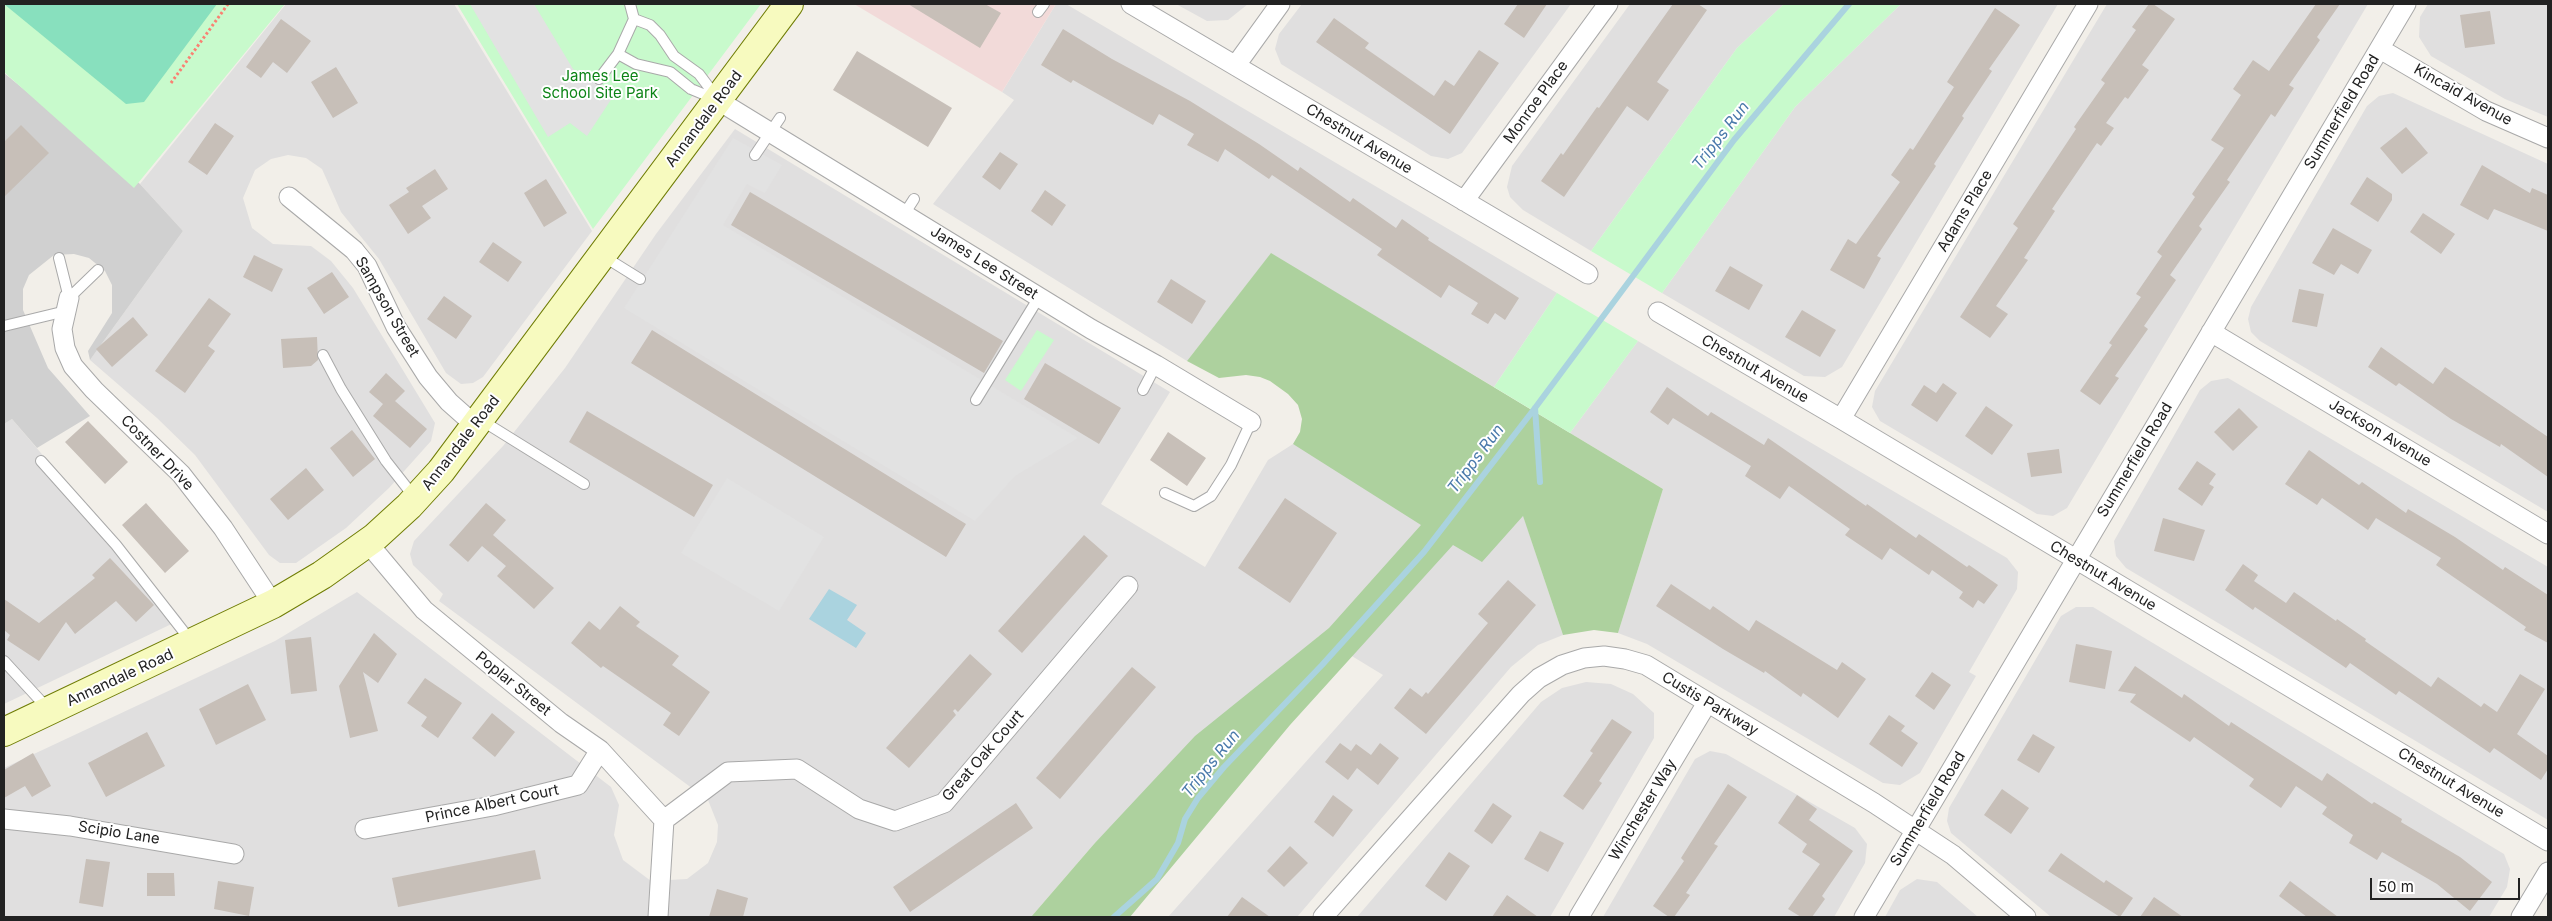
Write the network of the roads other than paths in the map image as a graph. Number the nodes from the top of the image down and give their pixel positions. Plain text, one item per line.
1 (630, 4) edge
2 (789, 4) edge
3 (1131, 4) edge
4 (1280, 4) edge
5 (1608, 4) edge
6 (2088, 4) edge
7 (2406, 4) edge
8 (634, 19) junction
9 (2380, 48) junction
10 (618, 54) junction
11 (1236, 65) junction
12 (599, 79) dead end
13 (719, 101) junction
14 (775, 125) junction
15 (2548, 138) edge
16 (756, 155) dead end
17 (289, 197) dead end
18 (1464, 201) junction
19 (602, 256) junction
20 (59, 258) dead end
21 (98, 270) dead end
22 (1588, 274) dead end
23 (640, 279) dead end
24 (1039, 296) junction
25 (67, 305) junction
26 (1658, 312) dead end
27 (4, 326) edge
28 (2211, 332) junction
29 (322, 355) dead end
30 (1156, 365) junction
31 (1143, 390) dead end
32 (976, 400) dead end
33 (1841, 419) junction
34 (478, 422) junction
35 (1252, 422) joint
36 (41, 461) dead end
37 (584, 484) dead end
38 (1165, 492) dead end
39 (416, 499) junction
40 (2548, 534) edge
41 (367, 542) junction
42 (2075, 560) junction
43 (1128, 586) dead end
44 (272, 604) junction
45 (193, 643) junction
46 (4, 661) edge
47 (1707, 703) junction
48 (50, 711) junction
49 (4, 732) edge
50 (600, 750) junction
51 (4, 819) edge
52 (664, 820) junction
53 (365, 830) dead end
54 (1916, 830) junction
55 (2548, 841) edge
56 (234, 854) dead end
57 (2548, 872) edge
58 (658, 917) edge
59 (1323, 917) edge
60 (1579, 917) edge
61 (1864, 917) edge
62 (2026, 917) edge
63 (2521, 917) edge

1 - 8 lane
2 - 13 main road, Annandale Road
3 - 11 street, Chestnut Avenue
4 - 11 street
5 - 18 street, Monroe Place
6 - 33 street, Adams Place
7 - 9 street, Summerfield Road
8 - 10 lane
8 - 13 lane
9 - 15 street, Kincaid Avenue
9 - 28 street, Summerfield Road
10 - 12 lane
10 - 13 lane
11 - 18 street, Chestnut Avenue
13 - 14 street, James Lee Street
13 - 19 main road, Annandale Road
14 - 16 lane
14 - 24 street, James Lee Street
17 - 34 street, Sampson Street
18 - 22 street, Chestnut Avenue
19 - 23 lane
19 - 34 main road, Annandale Road
20 - 25 lane
21 - 25 lane
24 - 30 street, James Lee Street
24 - 32 lane
25 - 27 lane
25 - 44 street, Costner Drive
26 - 33 street, Chestnut Avenue
28 - 40 street, Jackson Avenue
28 - 42 street, Summerfield Road
29 - 39 lane
30 - 31 lane
30 - 35 street, James Lee Street
33 - 42 street, Chestnut Avenue
34 - 37 lane
34 - 39 main road, Annandale Road
35 - 38 lane
36 - 45 lane
39 - 41 main road, Annandale Road
41 - 44 main road, Annandale Road
41 - 50 street, Poplar Street
42 - 54 street, Summerfield Road
42 - 55 street, Chestnut Avenue
43 - 52 street, Great Oak Court
44 - 45 main road, Annandale Road
45 - 48 main road, Annandale Road
46 - 48 lane
47 - 54 street, Custis Parkway
47 - 59 street, Custis Parkway
47 - 60 street, Winchester Way
48 - 49 main road, Annandale Road
50 - 52 street, Poplar Street
50 - 53 street, Prince Albert Court
51 - 56 street, Scipio Lane
52 - 58 street
54 - 61 street, Summerfield Road
54 - 62 street, Custis Parkway
57 - 63 street

